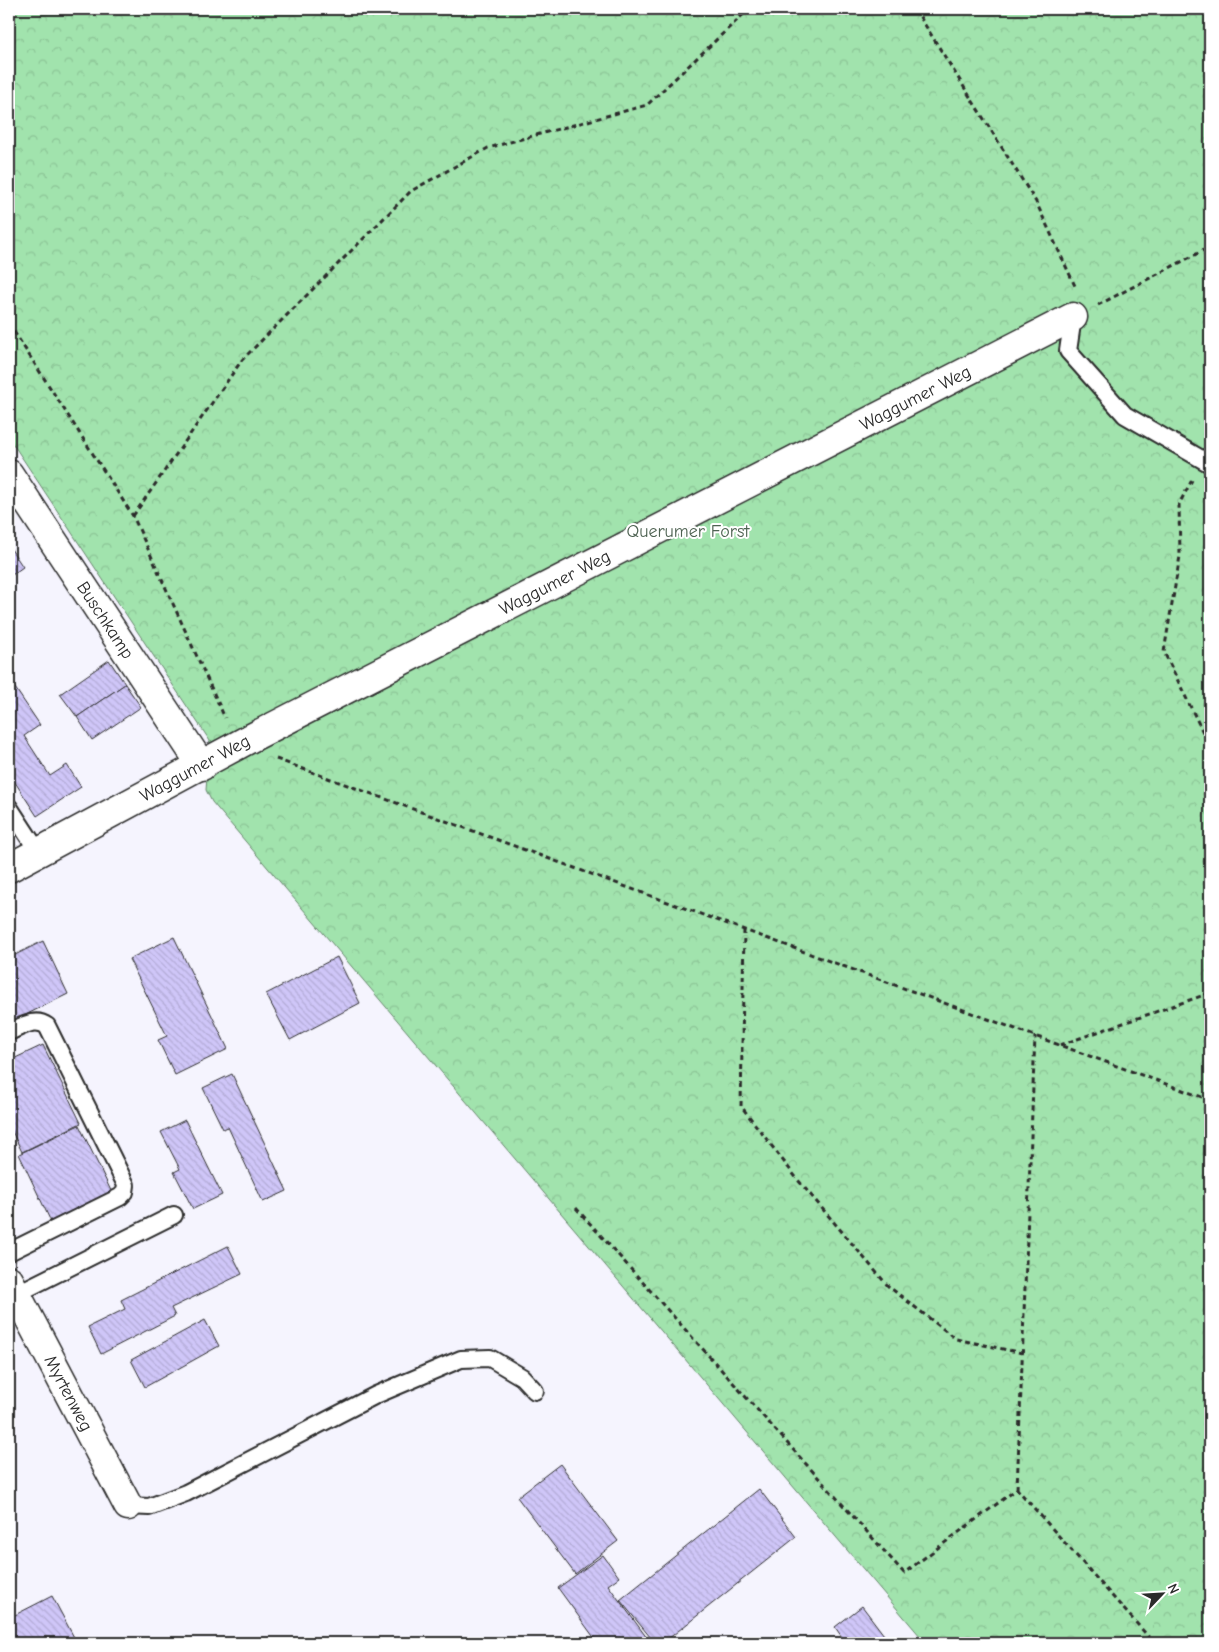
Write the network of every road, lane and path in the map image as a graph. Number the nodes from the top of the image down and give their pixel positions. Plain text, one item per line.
1 (749, 9) edge
2 (915, 9) edge
3 (1210, 247) edge
4 (1073, 317) junction
5 (9, 324) edge
6 (1207, 462) edge
7 (9, 474) edge
8 (133, 516) junction
9 (237, 745) junction
10 (1210, 747) edge
11 (202, 766) junction
12 (9, 808) edge
13 (38, 853) junction
14 (9, 868) edge
15 (744, 930) junction
16 (1210, 993) edge
17 (9, 1032) edge
18 (1035, 1036) junction
19 (1060, 1045) junction
20 (1210, 1100) edge
21 (576, 1208) dead end
22 (174, 1215) dead end
23 (9, 1252) edge
24 (12, 1287) edge
25 (1022, 1353) junction
26 (535, 1391) dead end
27 (1017, 1489) junction
28 (128, 1506) joint
29 (1154, 1643) edge

1 - 8 path
2 - 4 path
3 - 4 path
4 - 6 lane
4 - 9 street, Waggumer Weg
5 - 8 path
6 - 10 path
7 - 11 street, Buschkamp
8 - 9 path
9 - 11 street, Waggumer Weg
9 - 15 path
11 - 13 street, Waggumer Weg
12 - 13 lane
13 - 14 street, Waggumer Weg
15 - 18 path
15 - 25 path
16 - 19 path
17 - 23 lane
18 - 19 path
18 - 25 path
19 - 20 path
21 - 27 path
22 - 24 lane
24 - 28 street, Myrtenweg
25 - 27 path
26 - 28 lane
27 - 29 path

